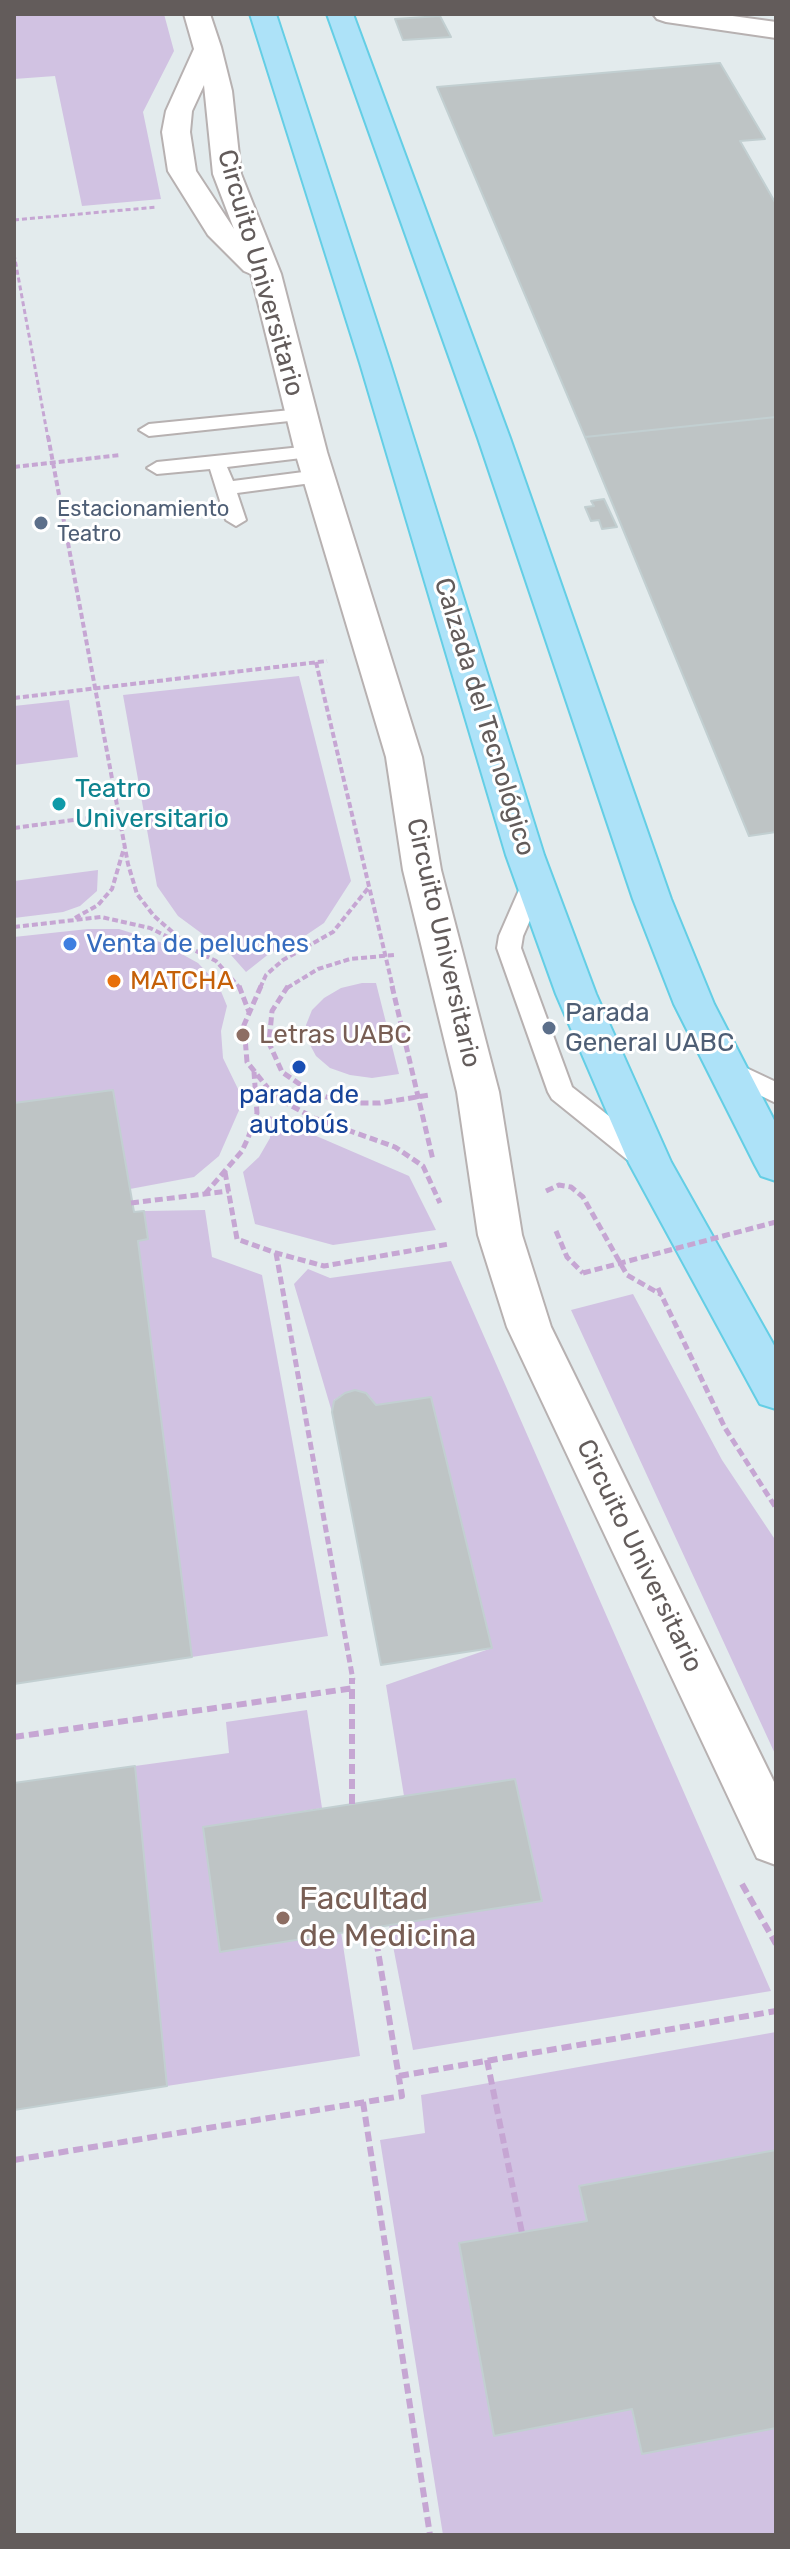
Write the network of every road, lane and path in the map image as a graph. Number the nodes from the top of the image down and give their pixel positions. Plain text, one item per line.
1 (263, 14) edge
2 (340, 14) edge
3 (666, 14) edge
4 (776, 30) edge
5 (202, 31) edge
6 (200, 203) junction
7 (14, 220) edge
8 (14, 254) edge
9 (266, 274) junction
10 (301, 415) junction
11 (149, 430) dead end
12 (217, 462) junction
13 (315, 464) junction
14 (157, 468) dead end
15 (224, 488) junction
16 (236, 520) dead end
17 (338, 659) dead end
18 (316, 662) junction
19 (95, 689) junction
20 (14, 698) edge
21 (118, 814) junction
22 (14, 828) edge
23 (124, 847) junction
24 (535, 881) junction
25 (369, 887) junction
26 (71, 921) junction
27 (14, 927) edge
28 (185, 943) junction
29 (441, 948) junction
30 (385, 957) junction
31 (249, 1012) junction
32 (723, 1066) junction
33 (253, 1068) junction
34 (478, 1092) junction
35 (776, 1093) edge
36 (418, 1096) junction
37 (650, 1163) junction
38 (776, 1165) edge
39 (423, 1166) dead end
40 (225, 1172) junction
41 (229, 1191) junction
42 (205, 1194) junction
43 (544, 1200) dead end
44 (131, 1203) dead end
45 (445, 1216) dead end
46 (776, 1222) edge
47 (555, 1228) dead end
48 (458, 1242) dead end
49 (276, 1253) junction
50 (643, 1256) dead end
51 (649, 1269) dead end
52 (655, 1282) dead end
53 (662, 1295) junction
54 (776, 1391) edge
55 (776, 1508) edge
56 (354, 1688) junction
57 (14, 1737) edge
58 (352, 1804) dead end
59 (776, 1841) edge
60 (374, 1927) dead end
61 (776, 2011) edge
62 (487, 2060) junction
63 (399, 2076) junction
64 (363, 2102) junction
65 (14, 2160) edge
66 (522, 2233) dead end
67 (430, 2535) edge

1 - 24 main road, Calzada del Tecnológico
2 - 32 main road
3 - 4 street
5 - 6 street
5 - 9 street, Circuito Universitario
6 - 7 path
6 - 9 street
8 - 19 path
9 - 10 street, Circuito Universitario
10 - 11 lane
10 - 13 street, Circuito Universitario
12 - 13 lane
12 - 14 lane
12 - 15 lane
13 - 15 lane
13 - 29 street, Circuito Universitario
15 - 16 lane
17 - 18 path
18 - 19 path
18 - 25 path
19 - 20 path
19 - 21 path
21 - 22 path
21 - 23 path
23 - 26 path
23 - 28 path
24 - 37 main road, Calzada del Tecnológico
24 - 37 lane
25 - 30 path
25 - 31 path
26 - 27 path
26 - 28 path
28 - 31 path
29 - 30 path
29 - 34 street, Circuito Universitario
30 - 36 path
30 - 36 path
31 - 33 path
32 - 35 lane
32 - 38 main road
33 - 39 path
33 - 40 path
34 - 36 path
34 - 59 street, Circuito Universitario
36 - 45 path
37 - 54 main road, Calzada del Tecnológico
40 - 41 path
40 - 42 path
41 - 42 path
41 - 49 path
42 - 44 path
43 - 53 path
46 - 47 path, bridge
48 - 49 path
49 - 56 path
50 - 51 path
52 - 53 path
53 - 55 path
56 - 57 path
56 - 58 path
60 - 63 path
61 - 62 path
62 - 63 path
62 - 66 path
63 - 64 path
64 - 65 path
64 - 67 path

